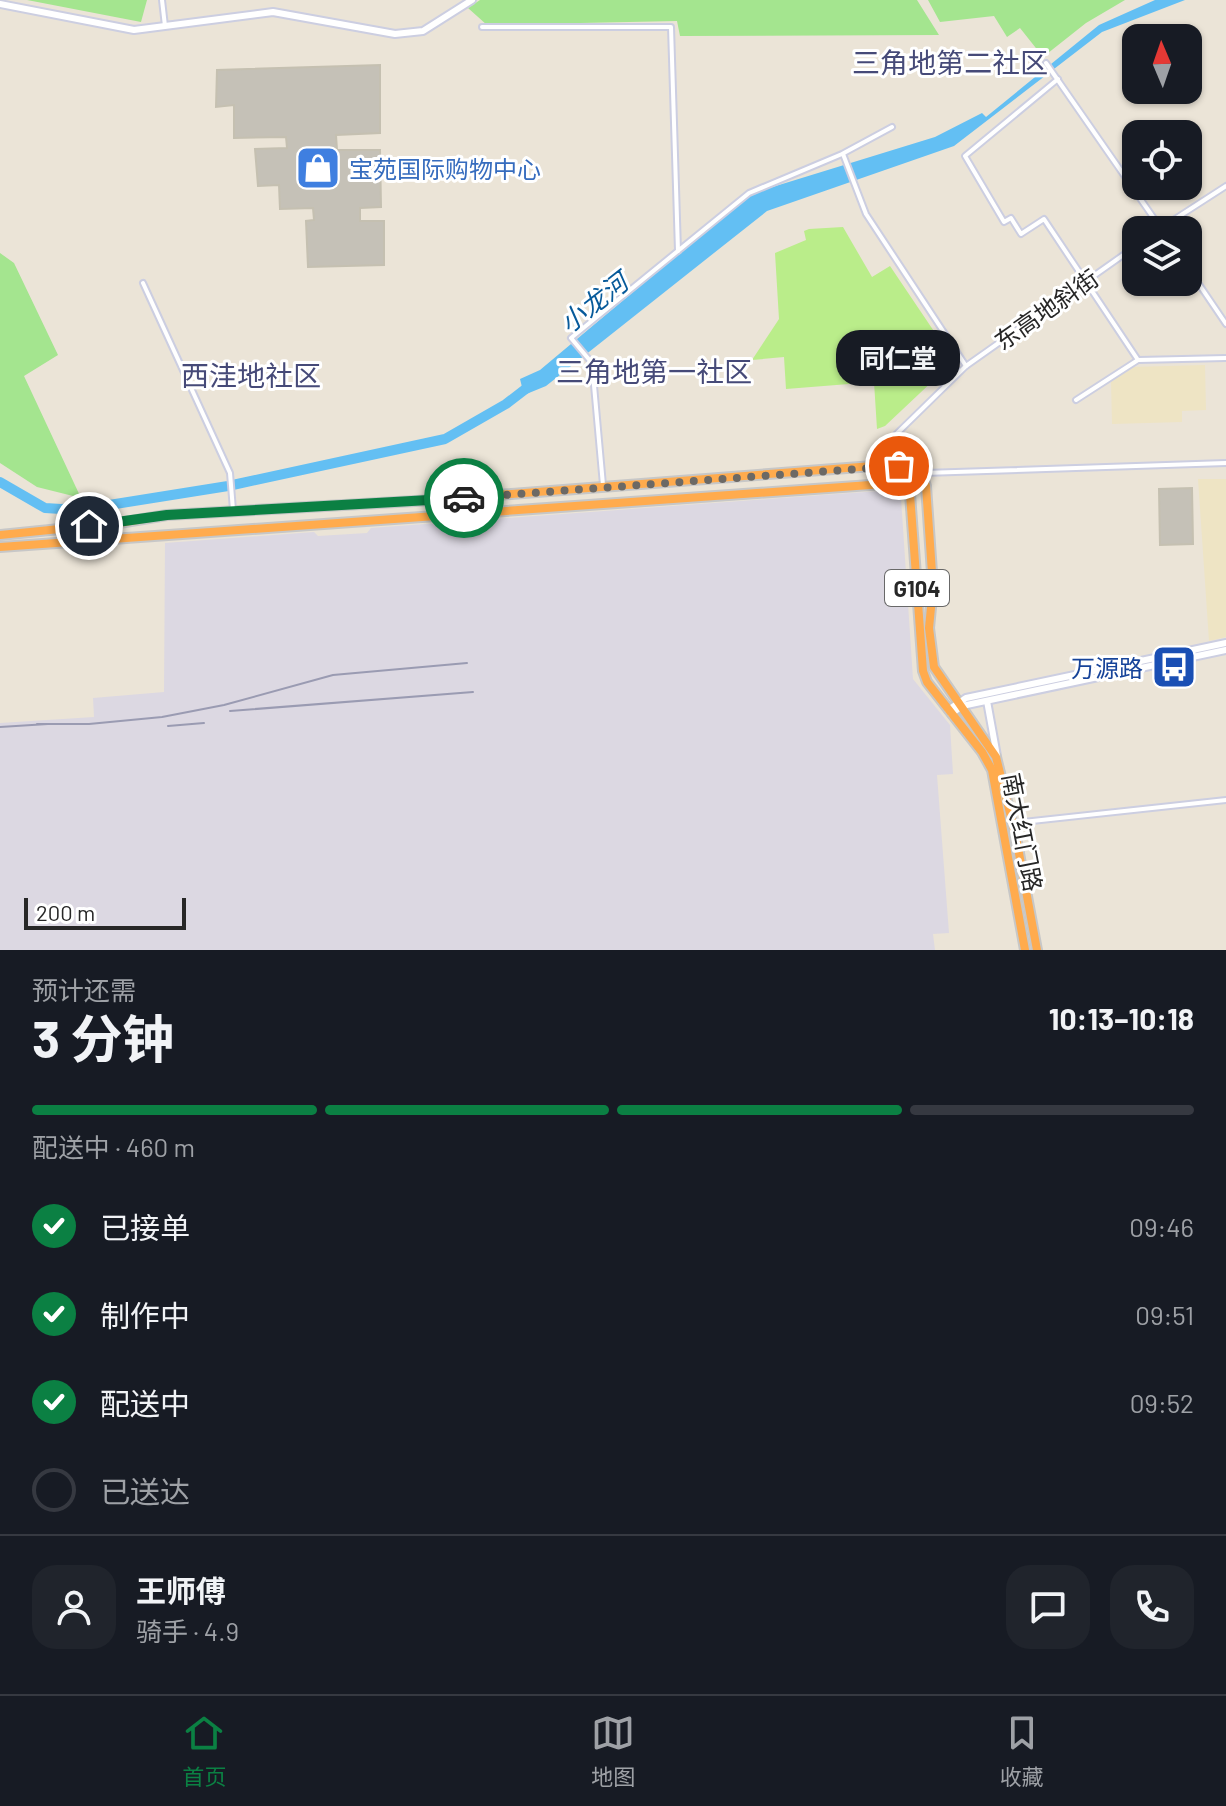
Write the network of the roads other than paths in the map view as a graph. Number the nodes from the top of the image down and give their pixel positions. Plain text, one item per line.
1 (162, 0) edge
2 (472, 0) edge
3 (0, 4) edge
4 (165, 26) junction
5 (482, 27) dead end
6 (1046, 63) dead end
7 (1057, 77) junction
8 (892, 127) dead end
9 (843, 156) junction
10 (1226, 186) edge
11 (1151, 216) edge
12 (1182, 216) edge
13 (678, 251) junction
14 (1122, 256) edge
15 (1086, 282) junction
16 (143, 283) dead end
17 (1202, 289) edge
18 (1226, 324) edge
19 (1226, 358) edge
20 (1138, 360) junction
21 (966, 366) junction
22 (1076, 400) dead end
23 (1226, 463) edge
24 (873, 466) junction
25 (921, 473) junction
26 (875, 484) junction
27 (603, 486) junction
28 (233, 511) junction
29 (0, 535) edge
30 (0, 547) edge
31 (1226, 643) edge
32 (1226, 650) edge
33 (987, 701) junction
34 (960, 704) junction
35 (950, 712) junction
36 (1001, 772) junction
37 (1226, 800) edge
38 (1012, 823) junction
39 (1025, 950) edge
40 (1037, 950) edge

1 - 4 street
2 - 4 main road
3 - 4 main road
5 - 13 street
6 - 7 street
7 - 11 street
7 - 15 street
8 - 9 street
9 - 13 street
9 - 21 street
10 - 12 street
13 - 27 street
14 - 15 street, 东高地斜街
15 - 20 street
15 - 21 street, 东高地斜街
16 - 28 street
17 - 18 street
19 - 20 street
20 - 22 street
21 - 24 street, 东高地斜街
23 - 25 street
24 - 25 highway
24 - 26 street
24 - 27 highway
25 - 34 highway, 南大红门路 / G104
26 - 30 highway, G104
26 - 35 highway, 南大红门路 / G104
27 - 28 highway
28 - 29 highway
31 - 34 main road
32 - 33 main road
33 - 34 main road
33 - 36 main road
34 - 35 main road
34 - 36 highway, 南大红门路 / G104
35 - 39 highway, 南大红门路 / G104
36 - 38 highway, 南大红门路 / G104
37 - 38 street
38 - 40 highway, 南大红门路 / G104

